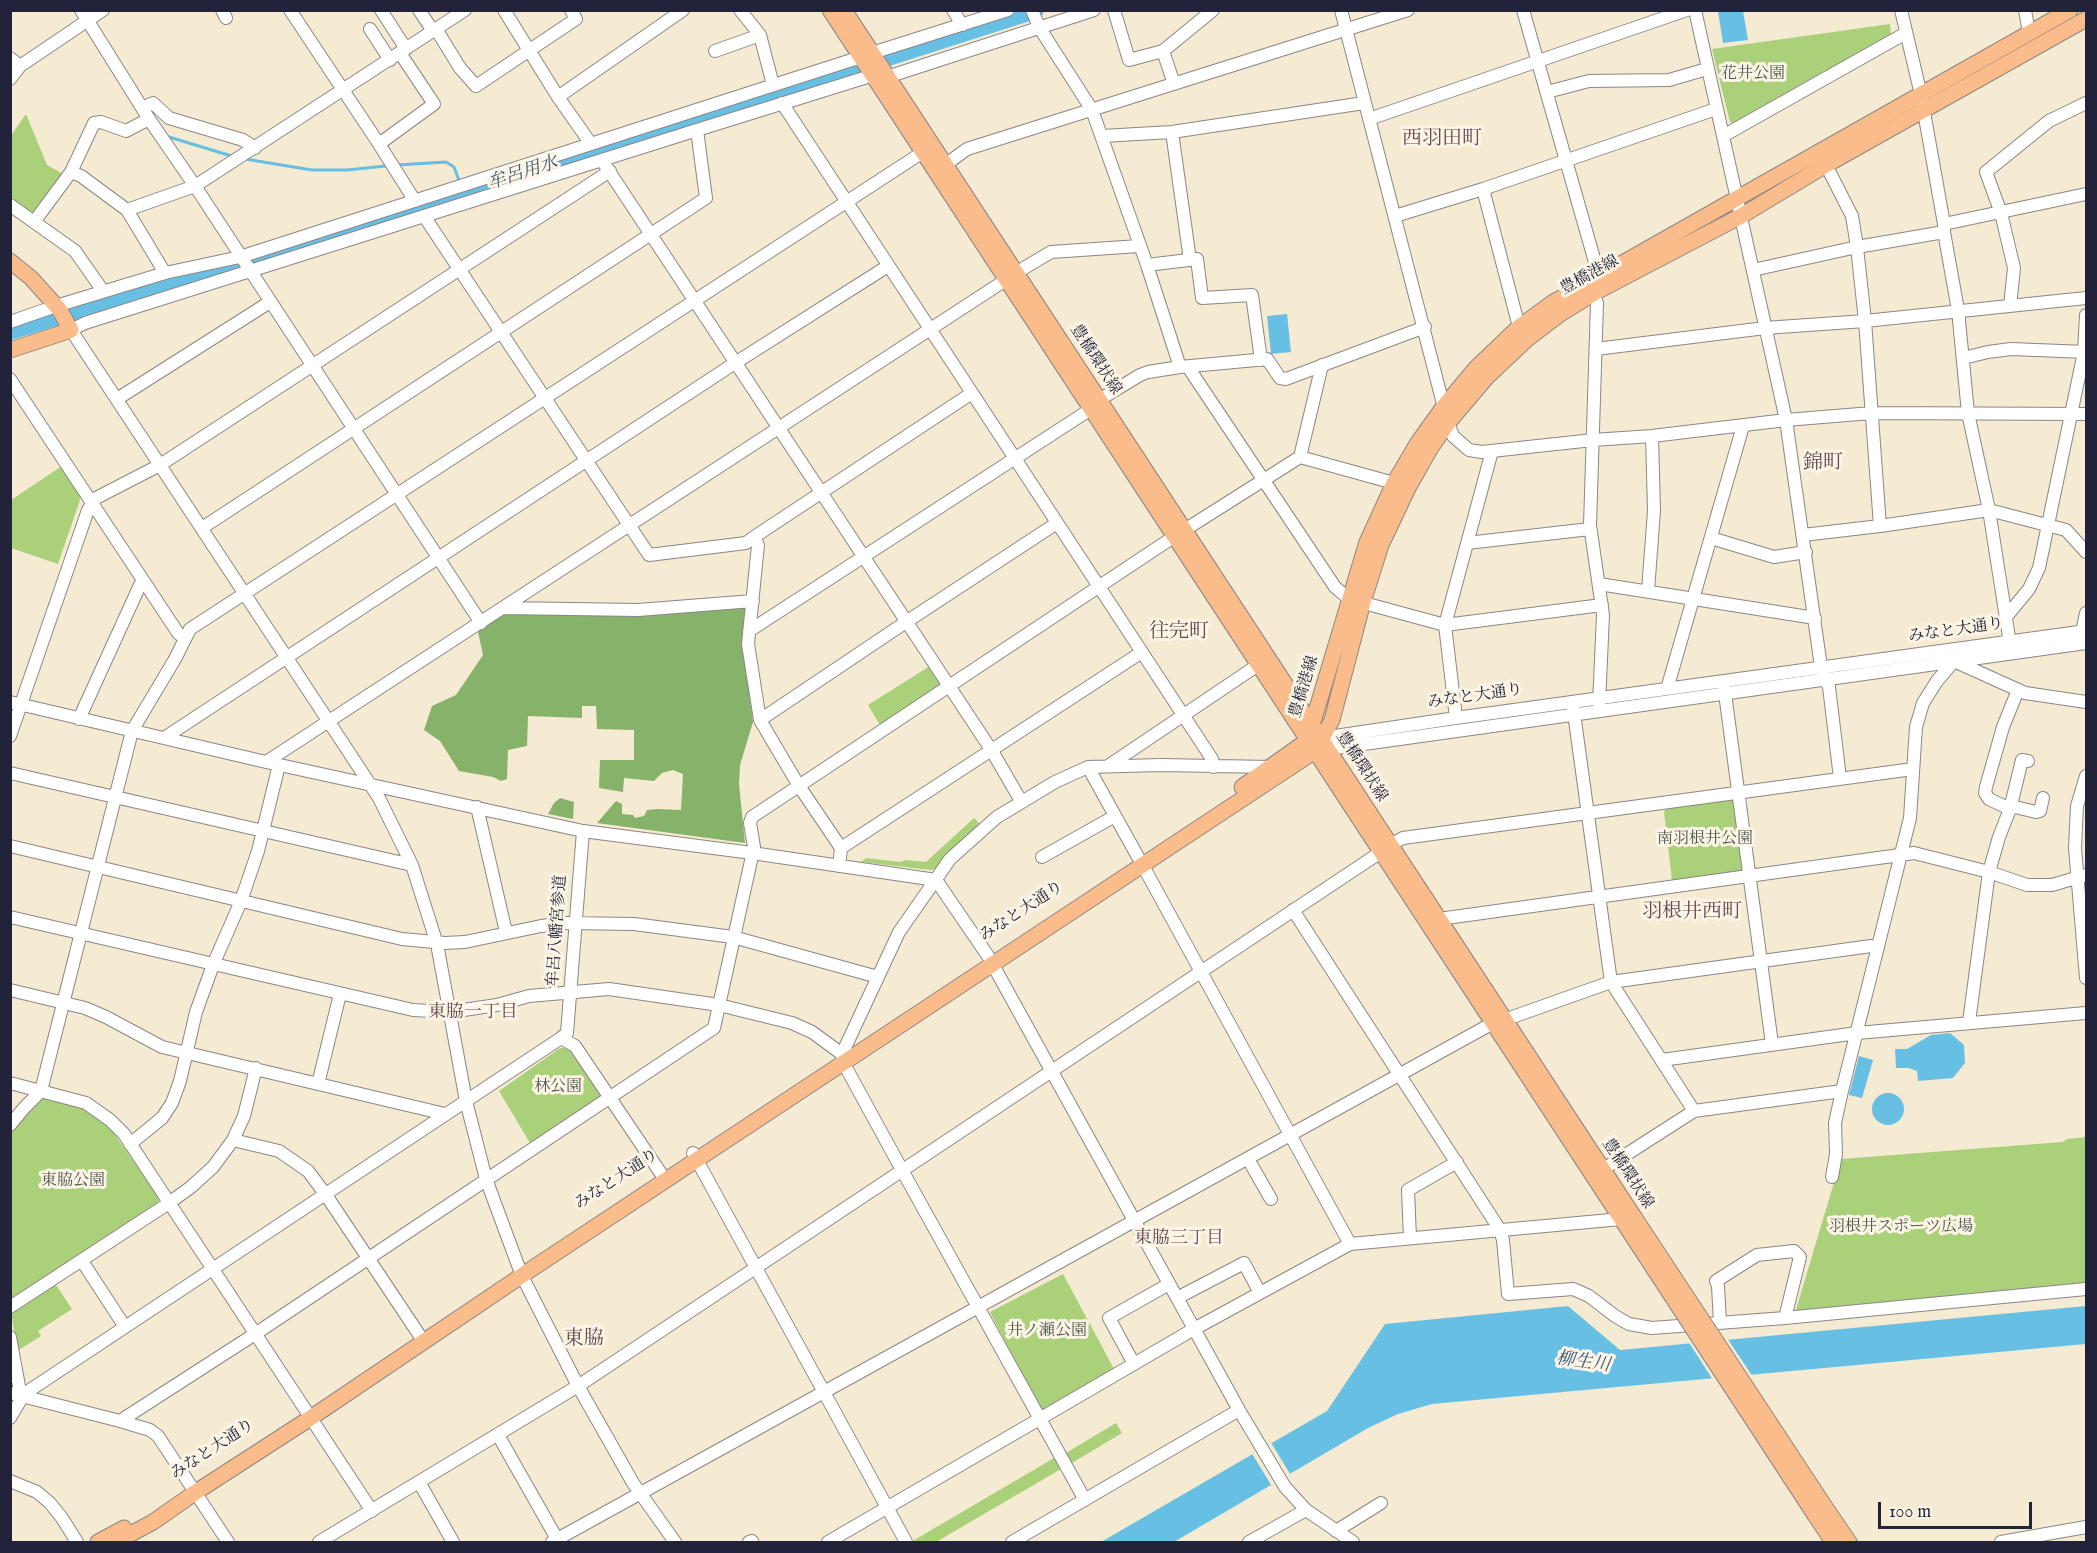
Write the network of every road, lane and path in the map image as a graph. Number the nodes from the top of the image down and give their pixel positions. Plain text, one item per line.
1 (103, 10) edge
2 (290, 10) edge
3 (381, 10) edge
4 (419, 10) edge
5 (465, 10) edge
6 (504, 10) edge
7 (571, 10) edge
8 (683, 10) edge
9 (740, 10) edge
10 (830, 10) edge
11 (844, 10) edge
12 (953, 10) edge
13 (1008, 10) edge
14 (1094, 10) edge
15 (1114, 10) edge
16 (1213, 10) edge
17 (1341, 10) edge
18 (1408, 10) edge
19 (1523, 10) edge
20 (1687, 10) edge
21 (1695, 10) edge
22 (1901, 10) edge
23 (2025, 10) edge
24 (2070, 10) edge
25 (84, 16) edge
26 (1035, 18) edge
27 (2086, 18) edge
28 (962, 25) junction
29 (370, 29) dead end
30 (435, 30) junction
31 (1346, 31) junction
32 (1906, 33) junction
33 (2030, 33) junction
34 (760, 35) junction
35 (530, 51) junction
36 (715, 51) dead end
37 (1163, 51) junction
38 (399, 54) junction
39 (15, 62) edge
40 (1538, 62) junction
41 (873, 65) junction
42 (1707, 69) junction
43 (10, 79) edge
44 (1174, 84) junction
45 (773, 85) junction
46 (344, 90) junction
47 (1547, 92) junction
48 (1921, 95) junction
49 (558, 97) junction
50 (1365, 103) junction
51 (2086, 103) edge
52 (782, 104) junction
53 (1092, 110) junction
54 (1716, 110) junction
55 (1924, 111) junction
56 (145, 114) junction
57 (1369, 119) junction
58 (697, 130) junction
59 (1172, 132) junction
60 (1102, 136) junction
61 (1723, 136) junction
62 (630, 141) junction
63 (379, 144) junction
64 (591, 144) junction
65 (255, 148) junction
66 (923, 152) junction
67 (602, 160) junction
68 (1567, 160) junction
69 (945, 165) junction
70 (1826, 165) junction
71 (609, 171) junction
72 (71, 172) junction
73 (504, 182) junction
74 (195, 186) junction
75 (1483, 189) junction
76 (2086, 194) edge
77 (1736, 200) junction
78 (414, 201) junction
79 (845, 201) junction
80 (10, 205) edge
81 (127, 210) junction
82 (2001, 213) junction
83 (424, 216) junction
84 (1395, 216) junction
85 (1741, 216) junction
86 (34, 222) junction
87 (1944, 228) junction
88 (652, 235) junction
89 (1139, 246) junction
90 (1857, 247) junction
91 (1190, 260) junction
92 (10, 261) edge
93 (245, 264) junction
94 (1147, 265) junction
95 (888, 266) junction
96 (460, 267) junction
97 (1753, 270) junction
98 (165, 273) junction
99 (1011, 276) junction
100 (1599, 276) junction
101 (103, 291) junction
102 (1594, 293) junction
103 (2086, 298) edge
104 (694, 301) junction
105 (270, 302) junction
106 (2010, 306) junction
107 (57, 308) junction
108 (1958, 310) junction
109 (2086, 315) edge
110 (1865, 321) junction
111 (10, 322) edge
112 (69, 327) junction
113 (1425, 327) junction
114 (1519, 327) junction
115 (1765, 328) junction
116 (930, 329) junction
117 (502, 333) junction
118 (1596, 349) junction
119 (10, 350) edge
120 (2085, 352) edge
121 (1963, 358) junction
122 (1261, 360) junction
123 (735, 363) junction
124 (312, 365) junction
125 (1322, 365) junction
126 (1184, 367) junction
127 (10, 379) edge
128 (972, 393) junction
129 (544, 397) junction
130 (117, 399) junction
131 (1095, 405) junction
132 (1444, 406) junction
133 (1872, 413) junction
134 (1968, 413) junction
135 (2072, 413) junction
136 (2086, 414) edge
137 (1786, 420) junction
138 (1448, 423) junction
139 (1743, 426) junction
140 (779, 428) junction
141 (354, 429) junction
142 (1653, 436) junction
143 (1593, 440) junction
144 (1492, 451) junction
145 (1300, 457) junction
146 (1015, 458) junction
147 (587, 461) junction
148 (160, 465) junction
149 (1263, 479) junction
150 (1394, 483) junction
151 (821, 492) junction
152 (396, 495) junction
153 (92, 502) junction
154 (1989, 510) junction
155 (1057, 523) junction
156 (628, 526) junction
157 (1880, 526) junction
158 (2047, 526) junction
159 (202, 528) junction
160 (1590, 529) junction
161 (1179, 533) junction
162 (1803, 535) junction
163 (754, 537) junction
164 (1711, 538) junction
165 (1467, 543) junction
166 (1806, 552) junction
167 (2086, 552) edge
168 (864, 557) junction
169 (439, 558) junction
170 (144, 582) junction
171 (1599, 584) junction
172 (1100, 587) junction
173 (1648, 591) junction
174 (245, 593) junction
175 (1694, 598) junction
176 (753, 601) junction
177 (1356, 601) junction
178 (1602, 605) junction
179 (504, 608) junction
180 (2086, 613) edge
181 (2006, 617) junction
182 (1815, 618) junction
183 (906, 622) junction
184 (481, 623) junction
185 (1445, 625) junction
186 (749, 632) junction
187 (2085, 635) edge
188 (185, 639) junction
189 (2010, 648) junction
190 (1142, 652) junction
191 (287, 658) junction
192 (1954, 662) junction
193 (1258, 664) junction
194 (1824, 673) junction
195 (949, 686) junction
196 (1725, 687) junction
197 (1667, 689) junction
198 (2018, 690) junction
199 (2086, 702) edge
200 (16, 703) edge
201 (1599, 704) junction
202 (1574, 708) junction
203 (1183, 715) junction
204 (1456, 718) junction
205 (79, 719) junction
206 (760, 720) junction
207 (329, 722) junction
208 (132, 731) junction
209 (10, 736) edge
210 (164, 738) junction
211 (1316, 741) junction
212 (992, 751) junction
213 (2028, 761) dead end
214 (273, 764) junction
215 (1107, 766) junction
216 (1088, 767) junction
217 (1213, 767) junction
218 (1272, 767) junction
219 (1913, 769) junction
220 (10, 773) edge
221 (2086, 776) edge
222 (1840, 778) junction
223 (372, 785) junction
224 (799, 786) junction
225 (1739, 792) junction
226 (2043, 798) dead end
227 (116, 799) junction
228 (1021, 801) junction
229 (477, 807) junction
230 (2011, 808) junction
231 (1587, 815) junction
232 (1115, 816) junction
233 (583, 831) junction
234 (263, 832) junction
235 (10, 846) edge
236 (841, 848) junction
237 (1386, 849) junction
238 (752, 853) junction
239 (1902, 856) junction
240 (1042, 857) dead end
241 (1140, 861) junction
242 (412, 865) junction
243 (838, 866) junction
244 (98, 867) junction
245 (1989, 872) junction
246 (1751, 876) junction
247 (2082, 876) edge
248 (936, 880) junction
249 (1598, 897) junction
250 (241, 901) junction
251 (1293, 910) junction
252 (10, 917) edge
253 (1438, 919) junction
254 (575, 922) junction
255 (506, 932) junction
256 (81, 934) junction
257 (733, 937) junction
258 (436, 944) junction
259 (1878, 948) junction
260 (990, 960) junction
261 (1761, 961) junction
262 (213, 965) junction
263 (1201, 973) junction
264 (878, 977) junction
265 (2086, 978) edge
266 (1611, 982) junction
267 (10, 990) edge
268 (570, 991) junction
269 (340, 994) junction
270 (64, 1003) junction
271 (719, 1005) junction
272 (450, 1012) junction
273 (2086, 1013) edge
274 (1499, 1022) junction
275 (1969, 1022) junction
276 (1857, 1033) junction
277 (564, 1035) junction
278 (1772, 1044) junction
279 (185, 1053) junction
280 (843, 1059) junction
281 (1662, 1060) junction
282 (256, 1068) junction
283 (1052, 1071) junction
284 (1400, 1074) junction
285 (10, 1083) edge
286 (318, 1084) junction
287 (41, 1091) junction
288 (1842, 1091) junction
289 (610, 1098) junction
290 (466, 1101) junction
291 (1694, 1111) junction
292 (445, 1114) junction
293 (10, 1125) edge
294 (1291, 1134) junction
295 (233, 1140) junction
296 (130, 1144) junction
297 (695, 1157) junction
298 (1248, 1159) junction
299 (1457, 1162) junction
300 (902, 1170) junction
301 (1602, 1170) junction
302 (664, 1177) junction
303 (1832, 1178) dead end
304 (486, 1179) junction
305 (326, 1195) junction
306 (1271, 1199) dead end
307 (169, 1203) junction
308 (1626, 1220) junction
309 (1134, 1222) junction
310 (1500, 1230) junction
311 (1410, 1238) junction
312 (1350, 1244) junction
313 (368, 1258) junction
314 (82, 1261) junction
315 (755, 1268) junction
316 (213, 1270) junction
317 (520, 1271) junction
318 (1169, 1284) junction
319 (2086, 1289) edge
320 (1260, 1293) junction
321 (1177, 1298) junction
322 (10, 1307) edge
323 (978, 1308) junction
324 (1785, 1318) junction
325 (1720, 1323) junction
326 (124, 1327) junction
327 (1194, 1329) junction
328 (255, 1334) junction
329 (10, 1338) edge
330 (422, 1338) junction
331 (1134, 1364) junction
332 (578, 1386) junction
333 (824, 1392) junction
334 (10, 1393) edge
335 (23, 1396) junction
336 (1239, 1410) junction
337 (309, 1414) junction
338 (10, 1419) edge
339 (1040, 1419) junction
340 (120, 1421) junction
341 (498, 1435) junction
342 (10, 1481) edge
343 (419, 1482) junction
344 (193, 1489) junction
345 (640, 1495) junction
346 (1085, 1500) junction
347 (1382, 1503) dead end
348 (886, 1508) junction
349 (1306, 1510) junction
350 (372, 1511) junction
351 (1820, 1511) junction
352 (2086, 1527) edge
353 (1336, 1531) junction
354 (2047, 1538) edge
355 (555, 1541) edge
356 (77, 1542) edge
357 (98, 1542) edge
358 (116, 1542) edge
359 (228, 1542) edge
360 (319, 1542) edge
361 (453, 1542) edge
362 (675, 1542) edge
363 (828, 1542) edge
364 (906, 1542) edge
365 (1012, 1542) edge
366 (1249, 1542) edge
367 (1353, 1542) edge
368 (1833, 1542) edge
369 (1849, 1542) edge
370 (2001, 1542) edge

1 - 25 street
2 - 46 street
3 - 38 street
4 - 30 street
5 - 30 street
6 - 35 street
7 - 35 street
8 - 49 street
9 - 34 street
10 - 41 main road, 豊橋環状線
11 - 41 main road, 豊橋環状線
12 - 28 street
13 - 28 street
14 - 26 street
15 - 37 street
16 - 37 street
17 - 31 street
18 - 31 street
19 - 40 street
20 - 40 street
21 - 42 street
22 - 32 street
23 - 33 street
24 - 33 main road, 豊橋港線
25 - 39 street
25 - 56 street
26 - 41 street
26 - 53 street
27 - 55 main road, 豊橋港線
28 - 41 street
29 - 38 street
30 - 35 street
30 - 38 street
31 - 44 street
31 - 50 street
32 - 48 street
32 - 61 street
33 - 48 main road, 豊橋港線
34 - 36 street
34 - 45 street
35 - 49 street
37 - 44 street
38 - 46 street
38 - 63 street
39 - 43 street
40 - 47 street
40 - 57 street
41 - 45 street
41 - 52 street
41 - 66 main road, 豊橋環状線
41 - 69 main road, 豊橋環状線
42 - 47 street
42 - 54 street
44 - 53 street
45 - 62 street
46 - 63 street
46 - 65 street
47 - 68 street
48 - 55 street
48 - 77 main road, 豊橋港線
49 - 64 street
50 - 57 street
50 - 59 street
51 - 82 street
52 - 58 street
52 - 79 street
53 - 60 street
53 - 69 street
54 - 61 street
54 - 68 street
55 - 70 main road, 豊橋港線
55 - 87 street
56 - 65 street
56 - 72 street
56 - 74 street
57 - 84 street
58 - 62 street
58 - 88 street
59 - 60 street
59 - 91 street
60 - 89 street
61 - 77 street
62 - 64 street
62 - 67 street
63 - 78 street
64 - 73 street
65 - 74 street
66 - 79 street
66 - 99 main road, 豊橋環状線
67 - 71 street
67 - 73 street
68 - 75 street
68 - 100 street
69 - 99 main road, 豊橋環状線
70 - 85 main road, 豊橋港線
70 - 90 street
71 - 88 street
71 - 96 street
72 - 81 street
72 - 86 street
73 - 78 street
73 - 83 street
74 - 81 street
74 - 93 street
75 - 84 street
75 - 114 street
76 - 82 street
77 - 85 street
77 - 100 main road, 豊橋港線
78 - 93 street
79 - 95 street
79 - 104 street
80 - 86 street
81 - 98 street
82 - 87 street
82 - 106 street
83 - 93 street
83 - 96 street
84 - 113 street
85 - 97 street
85 - 102 main road, 豊橋港線
86 - 101 street
87 - 90 street
87 - 108 street
88 - 104 street
88 - 117 street
89 - 94 street
89 - 99 street
90 - 97 street
90 - 110 street
91 - 94 street
91 - 122 street
92 - 107 main road
93 - 98 street
93 - 105 street
93 - 112 street
94 - 126 street
95 - 116 street
95 - 123 street
96 - 117 street
96 - 124 street
97 - 115 street
98 - 101 street
99 - 116 street
99 - 131 main road, 豊橋環状線
100 - 114 main road, 豊橋港線
101 - 107 street
102 - 118 street
102 - 138 main road, 豊橋港線
103 - 106 street
104 - 123 street
104 - 129 street
105 - 124 street
105 - 130 street
106 - 108 street
107 - 111 street
107 - 112 main road
108 - 110 street
108 - 121 street
109 - 120 street
110 - 115 street
110 - 133 street
112 - 119 main road
112 - 130 street
113 - 125 street
113 - 132 street
114 - 132 main road, 豊橋港線
115 - 118 street
115 - 137 street
116 - 128 street
116 - 140 street
117 - 129 street
117 - 141 street
118 - 143 street
120 - 121 street
120 - 135 street
121 - 134 street
122 - 125 street
122 - 126 street
123 - 140 street
123 - 147 street
124 - 141 street
124 - 148 street
125 - 145 street
126 - 131 street
126 - 149 street
127 - 153 street
128 - 146 street
128 - 151 street
129 - 147 street
129 - 152 street
130 - 148 street
131 - 146 street
131 - 161 main road, 豊橋環状線
132 - 138 street
132 - 150 main road, 豊橋港線
133 - 134 street
133 - 137 street
133 - 157 street
134 - 135 street
134 - 154 street
135 - 136 street
135 - 158 street
137 - 139 street
137 - 162 street
138 - 144 street
138 - 177 main road, 豊橋港線
139 - 142 street
139 - 164 street
140 - 151 street
140 - 156 street
141 - 152 street
141 - 159 street
142 - 143 street
142 - 173 street
143 - 144 street
143 - 160 street
144 - 165 street
145 - 149 street
145 - 150 street
146 - 155 street
146 - 168 street
147 - 156 street
147 - 169 street
148 - 153 street
148 - 159 street
149 - 161 street
149 - 177 street
150 - 177 main road, 豊橋港線
151 - 163 street
151 - 168 street
152 - 169 street
152 - 174 street
153 - 170 street
153 - 200 street
154 - 157 street
154 - 158 street
154 - 181 street
155 - 172 street
155 - 183 street
156 - 163 street
156 - 179 street
157 - 162 street
158 - 167 street
158 - 181 street
159 - 174 street
160 - 165 street
160 - 171 street
161 - 172 street
161 - 193 main road, 豊橋環状線
161 - 211 main road, 豊橋環状線
162 - 166 street
163 - 176 street
164 - 166 street
164 - 175 street
165 - 185 street
166 - 182 street
168 - 183 street
168 - 186 street
169 - 184 street
169 - 191 street
170 - 188 street
170 - 205 street
171 - 173 street
171 - 178 street
172 - 190 street
172 - 195 street
173 - 175 street
174 - 188 street
174 - 191 street
175 - 182 street
175 - 197 street
176 - 179 street
176 - 186 street
177 - 185 street
177 - 211 main road, 豊橋港線
178 - 185 street
178 - 201 street
179 - 184 street
180 - 187 street
181 - 189 street
182 - 194 street
183 - 195 street
183 - 206 street
184 - 207 street
185 - 204 street
186 - 206 street
187 - 189 street, みなと大通り
188 - 208 street
189 - 192 street, みなと大通り
189 - 194 street, みなと大通り
190 - 203 street
190 - 212 street
191 - 207 street
191 - 210 street
192 - 194 street, みなと大通り
192 - 198 street
192 - 219 street
193 - 203 street
193 - 211 main road, 豊橋環状線
194 - 196 street, みなと大通り
194 - 222 street
195 - 212 street
195 - 224 street
196 - 197 street, みなと大通り
196 - 201 street, みなと大通り
196 - 225 street
197 - 201 street, みなと大通り
198 - 199 street
198 - 230 street
200 - 205 street
200 - 209 street
201 - 202 street, みなと大通り
202 - 204 street, みなと大通り
202 - 211 street, みなと大通り
202 - 231 street
203 - 215 street
203 - 217 street
204 - 211 street, みなと大通り
205 - 208 street
206 - 224 street
207 - 214 street
207 - 223 street
208 - 210 street
208 - 227 street
210 - 214 street
211 - 218 main road, みなと大通り
211 - 237 main road, 豊橋環状線
211 - 241 main road, みなと大通り
212 - 228 street
212 - 236 street
213 - 230 street
214 - 223 street
214 - 234 street
215 - 216 street
215 - 217 street
216 - 228 street
216 - 232 street
217 - 218 street
218 - 241 main road, みなと大通り
219 - 222 street
219 - 239 street
220 - 227 street
221 - 247 street
222 - 225 street
223 - 229 street
223 - 242 street
224 - 236 street
224 - 238 street
225 - 231 street
225 - 246 street
226 - 230 street
227 - 234 street
227 - 244 street
228 - 248 street
229 - 233 street
229 - 255 street
230 - 245 street
231 - 237 street
231 - 249 street
232 - 240 street
232 - 241 street
233 - 238 street
233 - 254 street, 牟呂八幡宮参道
234 - 242 street
234 - 250 street
235 - 244 street
236 - 243 street
237 - 251 street
237 - 253 main road, 豊橋環状線
237 - 274 main road, 豊橋環状線
238 - 243 street
238 - 257 street
239 - 245 street
239 - 246 street
239 - 259 street
241 - 260 main road, みなと大通り
241 - 263 street
242 - 258 street
243 - 248 street
244 - 250 street
244 - 256 street
245 - 247 street
245 - 275 street
246 - 249 street
246 - 261 street
247 - 265 street
248 - 260 street
248 - 264 street
249 - 253 street
249 - 266 street
250 - 258 street
250 - 262 street
251 - 263 street
251 - 284 street
252 - 256 street
253 - 274 main road, 豊橋環状線
254 - 255 street
254 - 257 street
254 - 268 street, 牟呂八幡宮参道
255 - 258 street
256 - 262 street
256 - 270 street
257 - 264 street
257 - 271 street
258 - 272 street
259 - 261 street
259 - 276 street
260 - 280 main road, みなと大通り
260 - 283 street
261 - 266 street
261 - 278 street
262 - 269 street
262 - 279 street
263 - 283 street
263 - 294 street
264 - 280 street
266 - 274 street
266 - 281 street
267 - 270 street
268 - 271 street
268 - 272 street
268 - 277 street, 牟呂八幡宮参道
269 - 272 street
269 - 286 street
270 - 279 street
270 - 287 street
271 - 280 street
271 - 289 street
272 - 290 street
273 - 275 street
274 - 284 street
274 - 301 main road, 豊橋環状線
274 - 308 main road, 豊橋環状線
275 - 276 street
276 - 278 street
276 - 288 street
277 - 289 street
277 - 290 street
278 - 281 street
279 - 282 street
279 - 296 street
280 - 297 main road, みなと大通り
280 - 300 street
281 - 291 street
282 - 286 street
282 - 295 street
283 - 300 street
283 - 309 street
284 - 294 street
284 - 299 street
285 - 287 street
286 - 292 street
287 - 293 street
287 - 296 street
288 - 291 street
288 - 303 street
289 - 302 street
289 - 304 street
290 - 292 street
290 - 304 street
291 - 301 street
292 - 305 street
294 - 298 street
294 - 312 street
295 - 305 street
295 - 307 street
296 - 307 street
297 - 302 main road, みなと大通り
297 - 315 street
298 - 306 street
298 - 309 street
299 - 310 street
299 - 311 street
300 - 315 street
300 - 323 street
301 - 308 main road, 豊橋環状線
302 - 317 main road, みなと大通り
304 - 313 street
304 - 317 street
305 - 313 street
305 - 316 street
307 - 314 street
307 - 316 street
308 - 310 street
308 - 351 main road, 豊橋環状線, bridge
309 - 318 street
309 - 323 street
310 - 311 street
310 - 325 street
311 - 312 street
312 - 320 street
313 - 328 street
313 - 330 street
314 - 322 street
314 - 326 street
315 - 332 street
315 - 333 street
316 - 326 street
316 - 328 street
317 - 330 main road, みなと大通り
317 - 332 street
318 - 321 street
318 - 331 street
319 - 324 street
320 - 321 street
320 - 327 street
321 - 327 street
323 - 333 street
323 - 339 street
324 - 325 street
324 - 325 street
326 - 335 street
327 - 331 street
327 - 336 street
328 - 337 street
328 - 340 street
329 - 335 street
330 - 337 main road, みなと大通り
331 - 339 street
332 - 341 street
332 - 345 street
333 - 345 street
333 - 348 street
334 - 335 street
335 - 338 street
335 - 340 street
336 - 346 street
336 - 349 street
337 - 344 main road, みなと大通り
337 - 350 street
339 - 346 street
339 - 348 street
340 - 344 street
341 - 343 street
341 - 355 street
342 - 356 street
343 - 350 street
343 - 361 street
344 - 357 main road, みなと大通り
344 - 358 main road, みなと大通り
344 - 359 street
345 - 355 street
345 - 362 street
346 - 365 street
347 - 353 street
348 - 363 street
348 - 364 street
349 - 353 street
349 - 366 street
350 - 360 street
351 - 368 main road, 豊橋環状線
351 - 369 main road, 豊橋環状線
352 - 354 street
353 - 367 street
354 - 370 street

